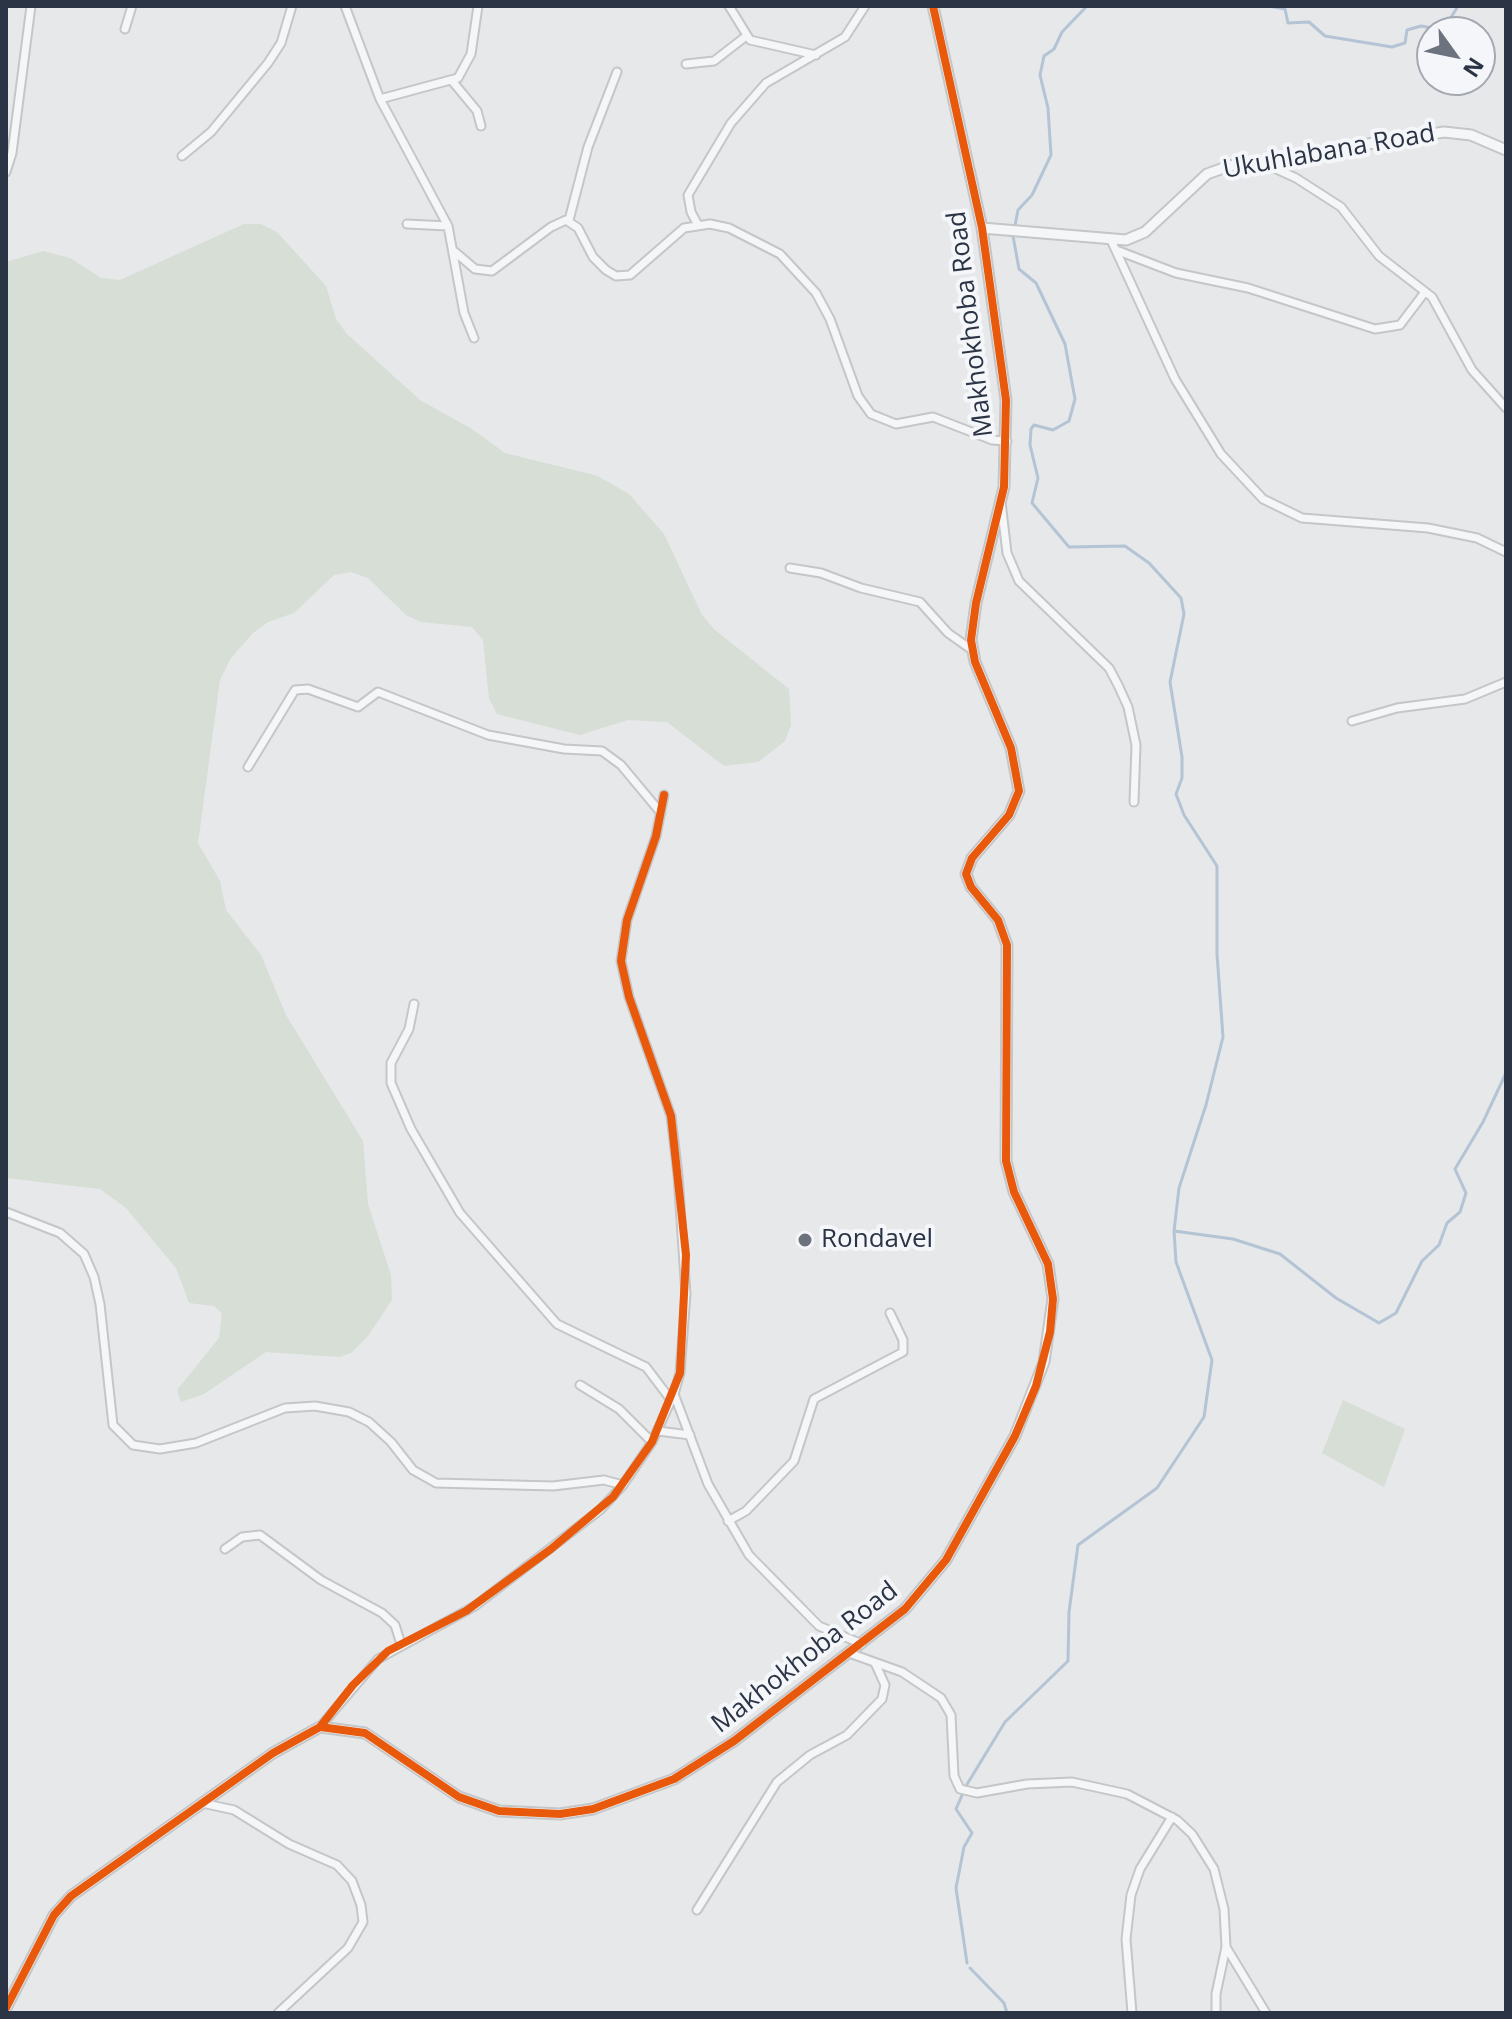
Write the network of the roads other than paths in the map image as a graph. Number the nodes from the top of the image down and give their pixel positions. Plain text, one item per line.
1 (31, 6) edge
2 (132, 6) edge
3 (292, 6) edge
4 (345, 6) edge
5 (478, 6) edge
6 (729, 6) edge
7 (865, 6) edge
8 (933, 6) edge
9 (125, 29) dead end
10 (745, 37) junction
11 (816, 55) junction
12 (686, 64) dead end
13 (617, 72) dead end
14 (453, 82) junction
15 (380, 99) junction
16 (481, 126) dead end
17 (1506, 150) edge
18 (182, 156) dead end
19 (1259, 161) junction
20 (6, 172) edge
21 (569, 220) junction
22 (407, 224) dead end
23 (698, 225) junction
24 (448, 226) junction
25 (982, 228) junction
26 (1111, 240) junction
27 (1116, 250) junction
28 (455, 252) junction
29 (1425, 292) junction
30 (474, 338) dead end
31 (1506, 408) edge
32 (1007, 441) junction
33 (1001, 502) junction
34 (1506, 552) edge
35 (790, 568) dead end
36 (972, 650) junction
37 (1506, 682) edge
38 (1352, 721) dead end
39 (248, 767) dead end
40 (664, 795) dead end
41 (1134, 802) dead end
42 (661, 813) junction
43 (414, 1004) dead end
44 (6, 1212) edge
45 (890, 1313) dead end
46 (580, 1385) dead end
47 (672, 1397) junction
48 (658, 1431) junction
49 (690, 1435) junction
50 (652, 1442) junction
51 (623, 1485) junction
52 (728, 1521) junction
53 (225, 1549) dead end
54 (401, 1644) junction
55 (862, 1644) junction
56 (849, 1653) junction
57 (875, 1663) junction
58 (320, 1727) junction
59 (200, 1803) junction
60 (1172, 1817) junction
61 (697, 1910) dead end
62 (1226, 1947) junction
63 (6, 2008) edge
64 (278, 2013) edge
65 (1132, 2013) edge
66 (1216, 2013) edge
67 (1266, 2013) edge

1 - 20 street
2 - 9 street
3 - 18 street
4 - 15 street
5 - 14 street
6 - 10 street
7 - 11 street
8 - 25 street, Makhokhoba Road
10 - 11 street
10 - 12 street
11 - 23 street
13 - 21 street
14 - 15 street
14 - 16 street
15 - 24 street
17 - 19 street, Ukuhlabana Road
19 - 26 street, Ukuhlabana Road
19 - 29 street
21 - 23 street
21 - 28 street
22 - 24 street
23 - 32 street
24 - 28 street
25 - 26 street, Ukuhlabana Road
25 - 32 street, Makhokhoba Road
26 - 27 street
27 - 29 street
27 - 34 street
28 - 30 street
29 - 31 street
32 - 33 street, Makhokhoba Road
33 - 36 street, Makhokhoba Road
33 - 41 street
35 - 36 street
36 - 55 street, Makhokhoba Road
37 - 38 street
39 - 42 street
40 - 42 street
42 - 47 street
43 - 47 street
44 - 51 street
45 - 52 street
46 - 50 street
47 - 48 street
47 - 49 street
48 - 49 street
48 - 50 street
49 - 52 street
50 - 51 street
51 - 54 street
52 - 55 street
53 - 54 street
54 - 58 street
55 - 56 street, Makhokhoba Road
56 - 57 street
56 - 58 street, Makhokhoba Road
57 - 60 street
57 - 61 street
58 - 59 street
59 - 63 street
59 - 64 street
60 - 62 street
60 - 65 street
62 - 66 street
62 - 67 street

